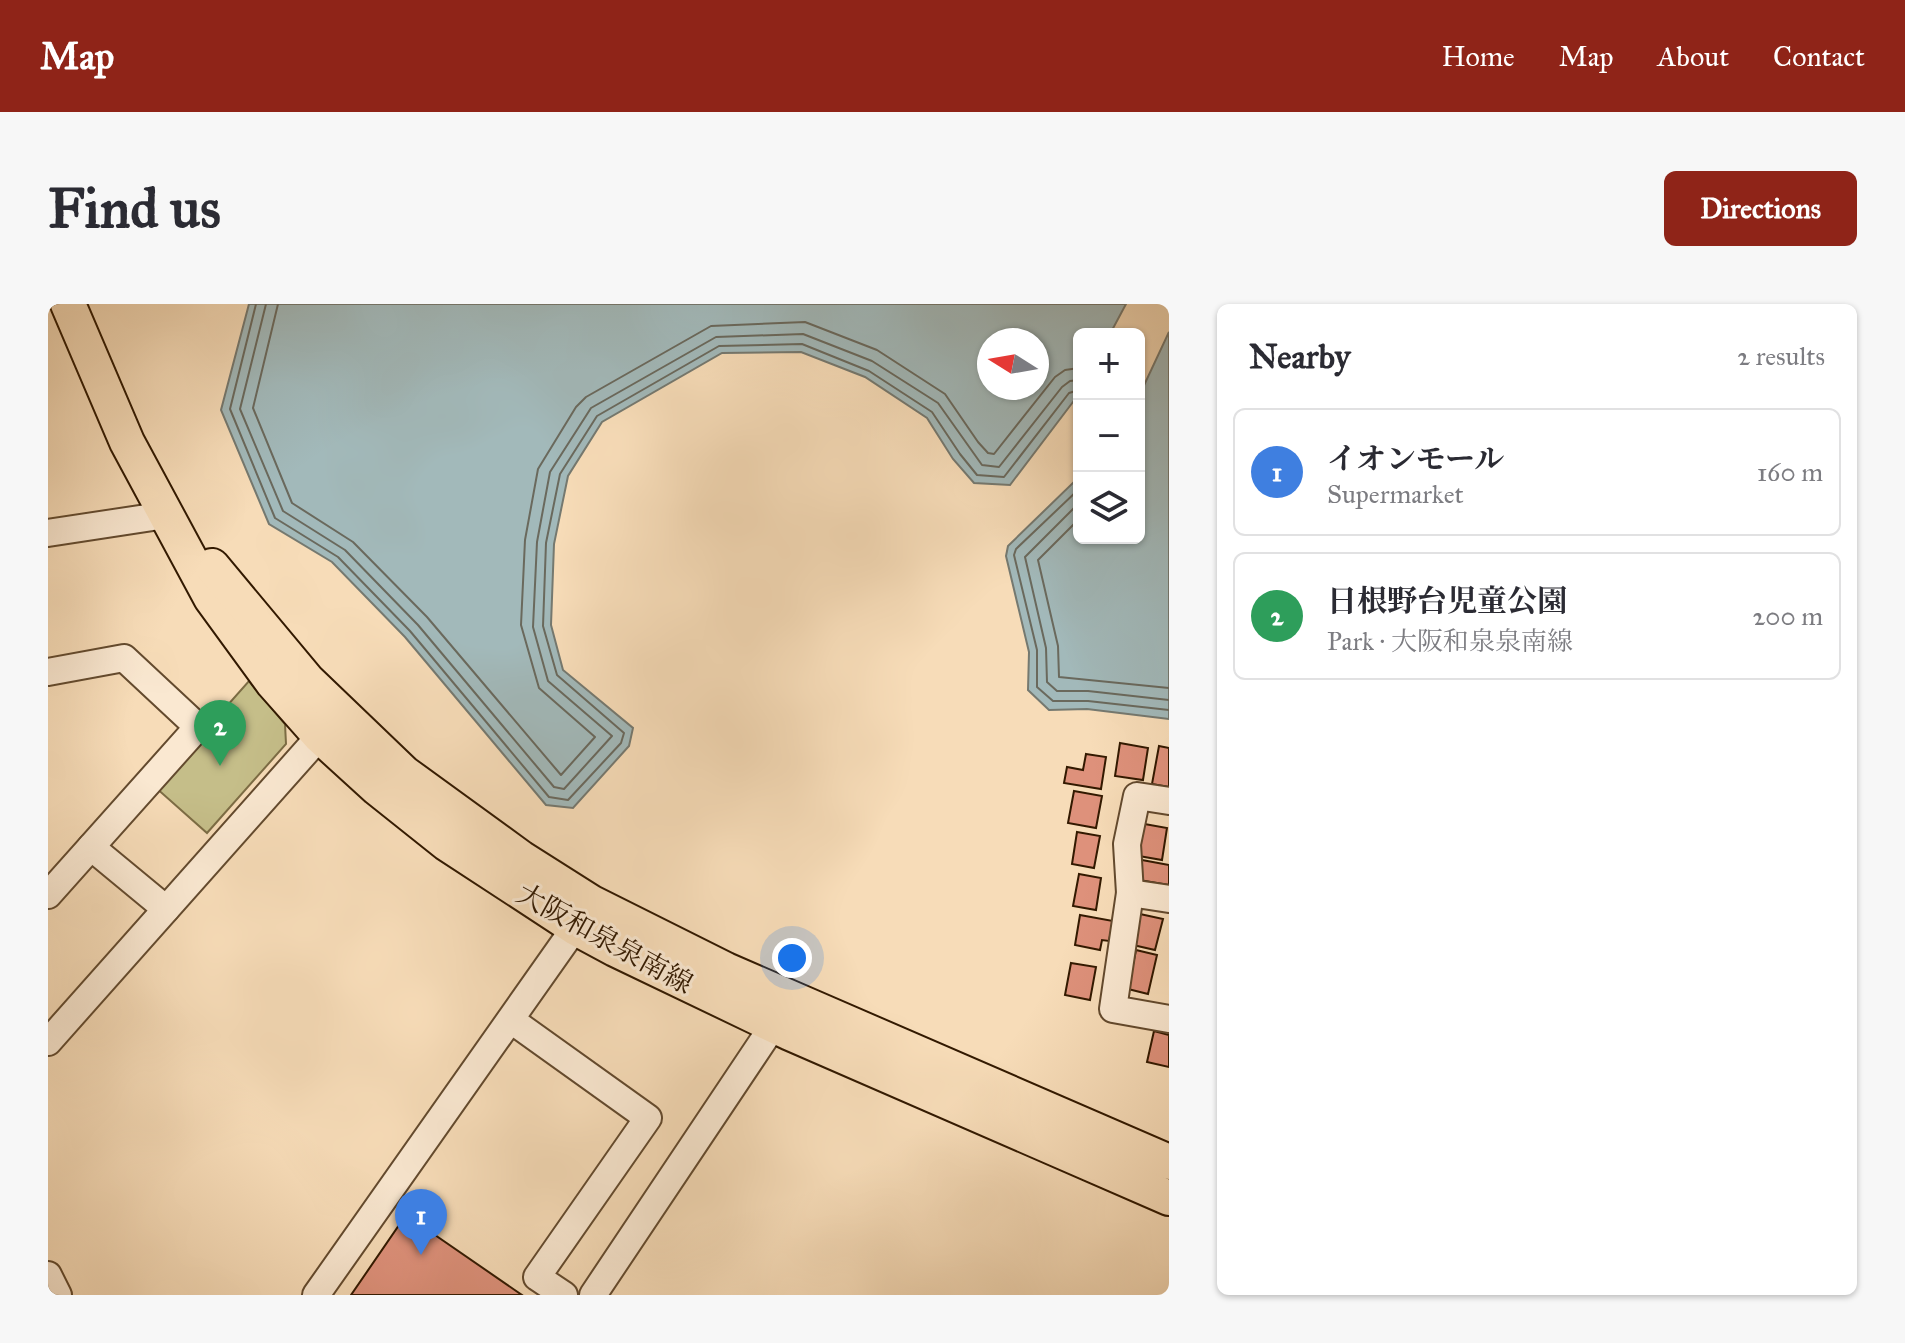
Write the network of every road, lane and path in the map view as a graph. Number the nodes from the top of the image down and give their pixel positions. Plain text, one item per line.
1 (68, 304) edge
2 (166, 515) junction
3 (48, 533) edge
4 (53, 676) edge
5 (320, 736) junction
6 (1169, 801) edge
7 (91, 847) junction
8 (1130, 893) junction
9 (48, 895) edge
10 (1169, 899) edge
11 (166, 909) junction
12 (584, 915) junction
13 (1169, 1019) edge
14 (511, 1020) junction
15 (773, 1026) junction
16 (48, 1042) edge
17 (1169, 1162) edge
18 (1169, 1198) edge
19 (48, 1275) edge
20 (58, 1295) edge
21 (316, 1295) edge
22 (564, 1295) edge
23 (593, 1295) edge

1 - 2 main road, 大阪和泉泉南線
2 - 3 street
2 - 5 main road, 大阪和泉泉南線
2 - 12 main road, 大阪和泉泉南線
4 - 7 street
5 - 11 street
5 - 12 main road, 大阪和泉泉南線
6 - 8 street
7 - 9 street
7 - 11 street
8 - 10 street
8 - 13 street
11 - 16 street
12 - 14 street
12 - 15 main road, 大阪和泉泉南線
12 - 17 main road, 大阪和泉泉南線
14 - 21 street
14 - 22 street
15 - 18 main road, 大阪和泉泉南線
15 - 23 street
19 - 20 street

